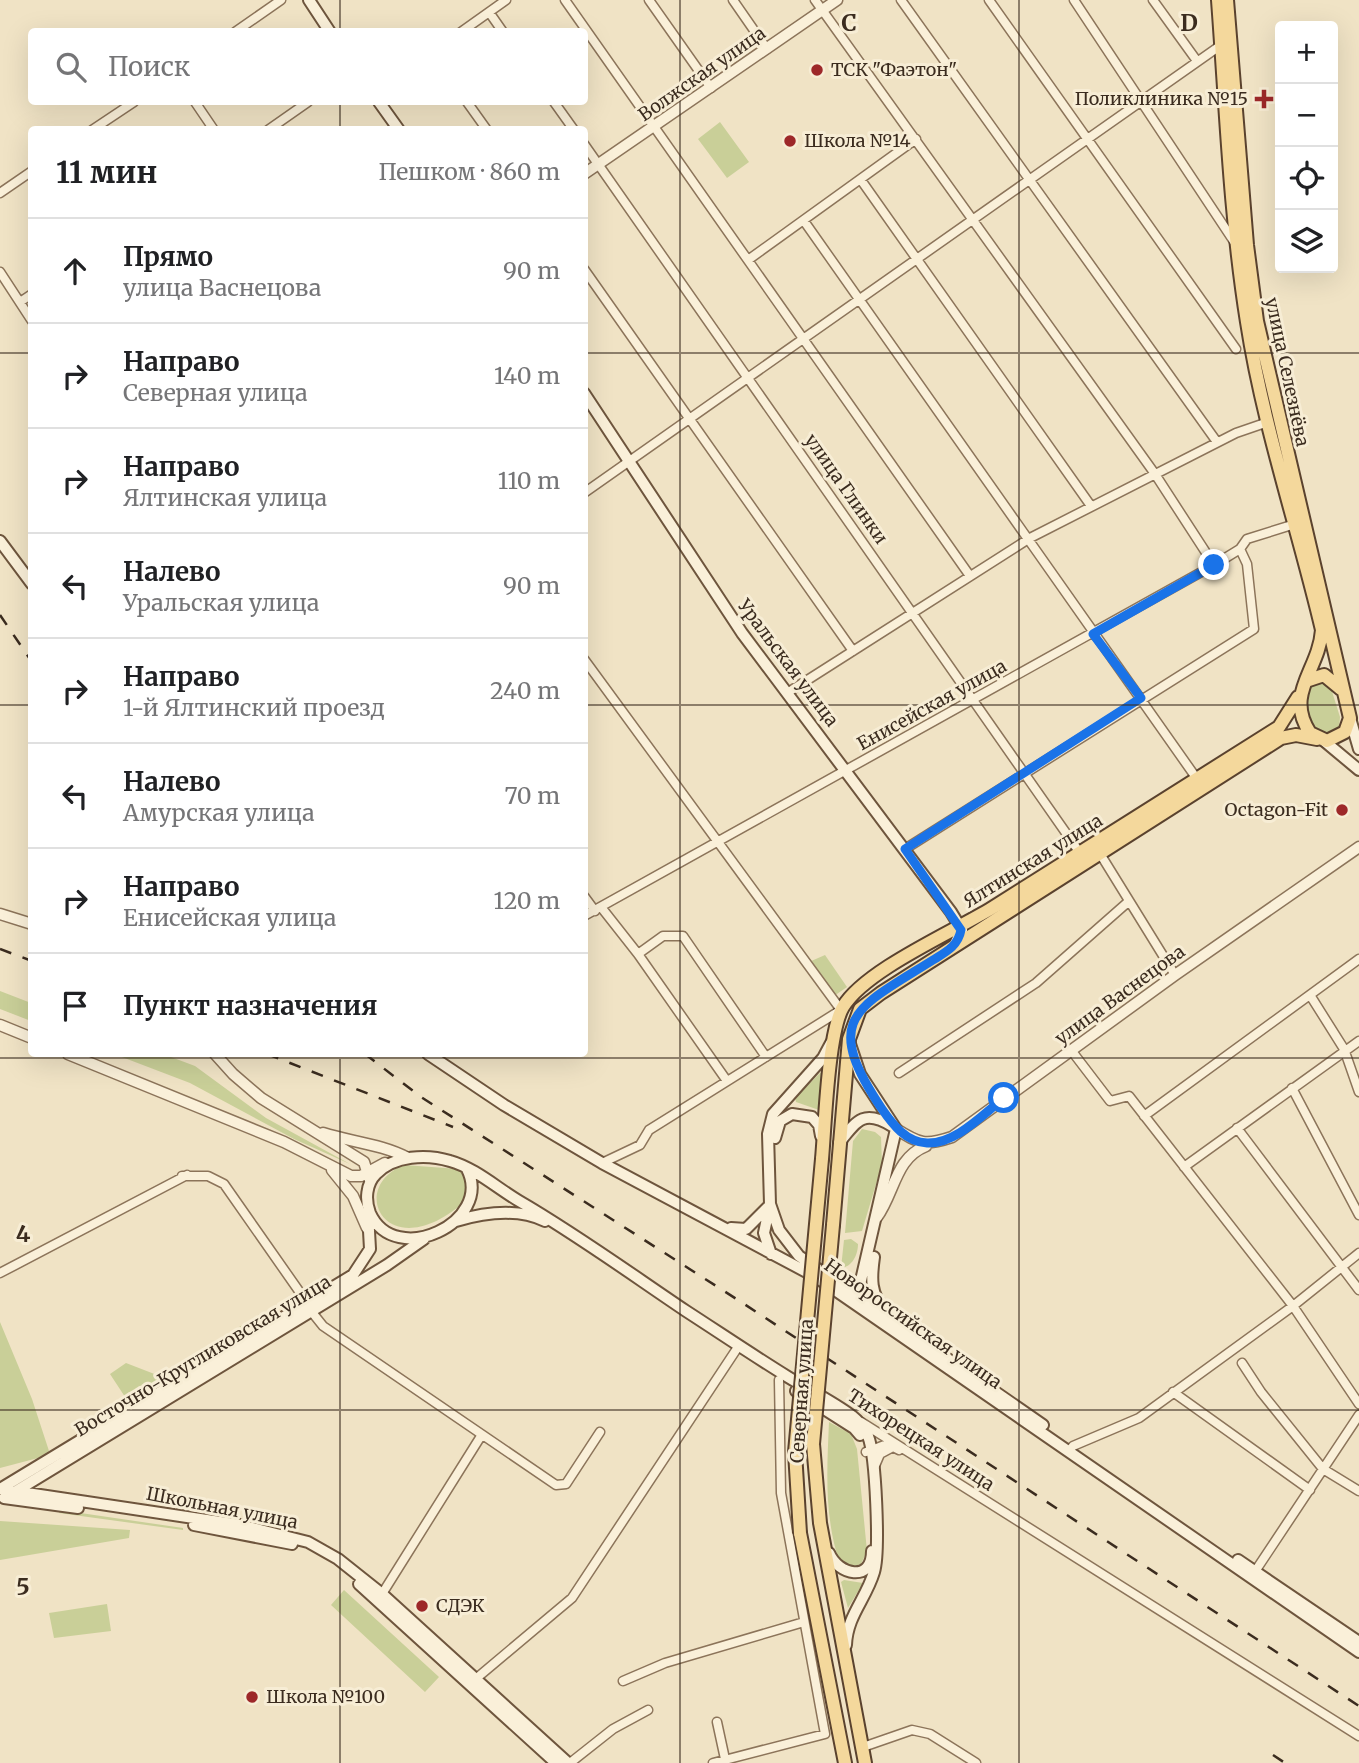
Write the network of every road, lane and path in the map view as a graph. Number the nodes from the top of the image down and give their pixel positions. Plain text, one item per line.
1 (281, 0) edge
2 (309, 0) edge
3 (506, 0) edge
4 (565, 0) edge
5 (649, 0) edge
6 (733, 0) edge
7 (815, 0) edge
8 (837, 0) edge
9 (901, 0) edge
10 (989, 0) edge
11 (1074, 0) edge
12 (1153, 0) edge
13 (1218, 0) edge
14 (1227, 0) edge
15 (822, 10) junction
16 (489, 12) junction
17 (241, 28) edge
18 (327, 28) edge
19 (467, 28) edge
20 (500, 28) edge
21 (585, 28) edge
22 (588, 33) edge
23 (1226, 42) junction
24 (767, 48) junction
25 (1197, 61) junction
26 (710, 88) junction
27 (1141, 100) junction
28 (130, 105) edge
29 (197, 105) edge
30 (304, 105) edge
31 (381, 105) edge
32 (469, 105) edge
33 (556, 105) edge
34 (98, 126) edge
35 (211, 126) edge
36 (274, 126) edge
37 (396, 126) edge
38 (483, 126) edge
39 (571, 126) edge
40 (654, 127) junction
41 (1088, 138) junction
42 (916, 139) junction
43 (588, 149) edge
44 (599, 163) junction
45 (588, 171) edge
46 (28, 174) edge
47 (861, 180) junction
48 (1029, 180) junction
49 (0, 193) edge
50 (973, 219) junction
51 (804, 221) junction
52 (1237, 246) junction
53 (917, 259) junction
54 (748, 260) junction
55 (0, 272) edge
56 (588, 275) edge
57 (28, 297) edge
58 (860, 299) junction
59 (20, 302) junction
60 (28, 315) edge
61 (803, 338) junction
62 (1236, 349) dead end
63 (748, 377) junction
64 (588, 402) edge
65 (690, 419) junction
66 (1268, 422) junction
67 (1217, 442) junction
68 (630, 461) junction
69 (1155, 474) junction
70 (588, 490) edge
71 (1091, 506) junction
72 (1294, 524) junction
73 (1030, 538) junction
74 (0, 541) edge
75 (1240, 549) junction
76 (1214, 565) junction
77 (27, 569) edge
78 (970, 576) junction
79 (912, 612) junction
80 (1093, 634) junction
81 (853, 651) junction
82 (588, 665) edge
83 (1306, 681) junction
84 (787, 693) junction
85 (1300, 694) junction
86 (1141, 698) junction
87 (1345, 698) junction
88 (973, 700) junction
89 (1350, 718) junction
90 (1320, 740) junction
91 (1359, 748) edge
92 (847, 769) junction
93 (1359, 769) edge
94 (1024, 775) junction
95 (1197, 779) junction
96 (716, 843) junction
97 (1359, 847) edge
98 (905, 849) junction
99 (1099, 852) junction
100 (1080, 853) junction
101 (588, 900) edge
102 (1128, 902) junction
103 (598, 909) junction
104 (588, 914) edge
105 (0, 915) edge
106 (28, 923) edge
107 (960, 926) junction
108 (953, 948) junction
109 (638, 954) junction
110 (1359, 959) edge
111 (1175, 975) junction
112 (1310, 995) junction
113 (860, 1009) joint
114 (841, 1010) junction
115 (0, 1025) edge
116 (28, 1036) edge
117 (834, 1038) junction
118 (849, 1039) junction
119 (1359, 1041) edge
120 (1344, 1049) junction
121 (1070, 1050) junction
122 (75, 1057) edge
123 (218, 1057) edge
124 (432, 1057) edge
125 (766, 1057) junction
126 (899, 1073) dead end
127 (727, 1081) junction
128 (1292, 1088) junction
129 (1359, 1092) edge
130 (1144, 1116) junction
131 (1237, 1128) junction
132 (310, 1129) junction
133 (896, 1129) junction
134 (839, 1143) junction
135 (933, 1143) junction
136 (823, 1148) junction
137 (403, 1158) junction
138 (324, 1162) junction
139 (602, 1163) junction
140 (1184, 1167) junction
141 (467, 1169) junction
142 (333, 1170) junction
143 (187, 1175) junction
144 (369, 1178) junction
145 (770, 1179) junction
146 (166, 1182) dead end
147 (366, 1200) junction
148 (770, 1204) junction
149 (1359, 1215) edge
150 (877, 1217) junction
151 (456, 1221) junction
152 (721, 1226) junction
153 (370, 1235) junction
154 (424, 1239) junction
155 (871, 1240) junction
156 (1359, 1253) edge
157 (771, 1254) junction
158 (1341, 1266) junction
159 (0, 1273) edge
160 (825, 1274) joint
161 (1359, 1290) edge
162 (857, 1300) junction
163 (1293, 1306) junction
164 (310, 1308) junction
165 (896, 1323) junction
166 (736, 1350) junction
167 (1242, 1363) dead end
168 (779, 1380) junction
169 (1172, 1392) junction
170 (1359, 1404) edge
171 (1359, 1415) edge
172 (854, 1422) junction
173 (600, 1432) dead end
174 (868, 1434) junction
175 (481, 1436) junction
176 (891, 1445) junction
177 (1071, 1448) junction
178 (868, 1451) junction
179 (48, 1469) junction
180 (1323, 1469) junction
181 (873, 1477) junction
182 (1310, 1490) junction
183 (16, 1491) junction
184 (1359, 1492) edge
185 (1, 1494) edge
186 (51, 1497) junction
187 (823, 1539) junction
188 (1253, 1574) junction
189 (382, 1594) junction
190 (804, 1622) junction
191 (1359, 1642) edge
192 (1359, 1652) edge
193 (846, 1659) junction
194 (472, 1681) junction
195 (623, 1681) dead end
196 (648, 1710) dead end
197 (717, 1722) dead end
198 (1359, 1737) edge
199 (863, 1747) junction
200 (726, 1759) junction
201 (556, 1763) edge
202 (569, 1763) edge
203 (713, 1763) edge
204 (845, 1763) edge
205 (865, 1763) edge
206 (976, 1763) edge

1 - 17 street
2 - 18 main road
3 - 16 street
4 - 21 street
5 - 26 street
6 - 24 street
7 - 15 street
8 - 15 street, Волжская улица
9 - 48 street
10 - 41 street
11 - 27 street
12 - 25 street
13 - 23 main road, улица Селезнёва
14 - 23 main road, улица Селезнёва
15 - 24 street, Волжская улица
15 - 42 street
16 - 19 street
16 - 20 street
22 - 40 street
23 - 25 street
23 - 52 main road, улица Селезнёва
23 - 87 main road, улица Селезнёва
24 - 26 street, Волжская улица
25 - 27 street
26 - 40 street, Волжская улица
27 - 41 street
27 - 52 street
28 - 34 street
29 - 35 street
30 - 36 street
31 - 37 main road
32 - 38 street
33 - 39 street
40 - 44 street, Волжская улица
40 - 54 street
41 - 48 street
41 - 62 street
42 - 47 street
42 - 50 street
43 - 44 street, улица Глинки
44 - 45 street, Волжская улица
44 - 63 street, улица Глинки
46 - 49 street
47 - 51 street
47 - 53 street
48 - 50 street
48 - 67 street
50 - 53 street
50 - 69 street
51 - 54 street
51 - 58 street
52 - 66 main road, улица Селезнёва
53 - 58 street
53 - 71 street
54 - 61 street
55 - 59 street
56 - 65 street
57 - 59 street
58 - 61 street
58 - 73 street
59 - 60 street
61 - 63 street
61 - 78 street
63 - 65 street
63 - 79 street, улица Глинки
64 - 68 main road, Уральская улица
65 - 68 street
65 - 81 street
66 - 67 street
66 - 72 main road, улица Селезнёва
67 - 69 street
68 - 70 street
68 - 84 main road, Уральская улица
69 - 71 street
69 - 76 street
71 - 73 street
72 - 75 street, Енисейская улица
72 - 83 main road, улица Селезнёва
73 - 78 street
73 - 80 street
74 - 77 main road
75 - 76 street, Енисейская улица
75 - 86 street
76 - 80 street, Енисейская улица
78 - 79 street
79 - 81 street
79 - 88 street, улица Глинки
80 - 86 street
80 - 88 street, Енисейская улица
81 - 84 street
82 - 96 street
83 - 85 main road
83 - 87 main road
84 - 92 main road, Уральская улица
85 - 90 main road
85 - 95 main road, Ялтинская улица
86 - 94 street
86 - 95 street
87 - 89 main road
88 - 92 street, Енисейская улица
88 - 94 street, улица Глинки
89 - 90 main road
89 - 91 main road
90 - 93 main road
90 - 99 main road, Ялтинская улица
92 - 96 street, Енисейская улица
92 - 98 main road, Уральская улица
94 - 98 street
94 - 100 street, улица Глинки
95 - 100 main road, Ялтинская улица
96 - 103 street, Енисейская улица
96 - 114 street
97 - 111 street, улица Васнецова
98 - 107 main road, Уральская улица
99 - 102 street
99 - 108 main road, Ялтинская улица
100 - 107 main road, Ялтинская улица
101 - 103 street
102 - 111 street
102 - 126 street
103 - 104 street, Енисейская улица
103 - 109 street
105 - 106 street
107 - 108 main road
107 - 114 main road, Ялтинская улица
108 - 113 main road, Ялтинская улица
109 - 125 street
109 - 127 street
110 - 112 street
111 - 121 street, улица Васнецова
112 - 120 street
112 - 130 street
113 - 118 main road, Северная улица
114 - 117 main road, Северная улица
114 - 125 street, Ялтинская улица
115 - 116 street
117 - 136 main road, Северная улица
117 - 145 main road, Северная улица
118 - 133 main road
118 - 134 main road, Северная улица
119 - 120 street
120 - 128 street
120 - 129 street
121 - 130 street
121 - 135 street, улица Васнецова
122 - 138 street
123 - 132 street
124 - 139 main road, Новороссийская улица
125 - 127 street, Ялтинская улица
127 - 139 street, Ялтинская улица
128 - 131 street
128 - 149 street
130 - 140 street
131 - 140 street
131 - 158 street
132 - 137 street
132 - 144 street
133 - 134 main road
133 - 135 street
133 - 150 main road
134 - 187 main road, Северная улица, bridge
135 - 150 street, улица Васнецова
136 - 145 main road
136 - 204 main road, Северная улица, bridge
137 - 141 main road
137 - 144 main road
138 - 142 street
138 - 144 street
139 - 152 main road, Новороссийская улица
140 - 163 street
141 - 151 main road
141 - 172 main road, Тихорецкая улица
142 - 147 street
142 - 153 street
143 - 146 street
143 - 159 street
143 - 164 street
144 - 147 main road
145 - 148 main road, Северная улица
147 - 153 main road, Восточно-Кругликовская улица
147 - 154 main road
148 - 152 main road
148 - 157 main road, Северная улица
148 - 160 main road, Северная улица
150 - 155 main road
151 - 154 main road
151 - 166 main road, Тихорецкая улица
152 - 157 main road, Новороссийская улица
153 - 164 main road, Восточно-Кругликовская улица
154 - 164 main road, Восточно-Кругликовская улица
155 - 162 main road
155 - 165 main road
156 - 158 street
157 - 162 main road, Новороссийская улица
158 - 161 street
158 - 163 street
160 - 162 main road, Новороссийская улица
162 - 165 main road, Новороссийская улица
162 - 177 main road, Новороссийская улица
163 - 169 street
163 - 170 street
164 - 175 street
164 - 179 main road, Восточно-Кругликовская улица
164 - 185 main road, Восточно-Кругликовская улица
165 - 177 main road, Новороссийская улица
166 - 168 main road, Тихорецкая улица
166 - 194 street
167 - 180 street
168 - 172 main road, Тихорецкая улица
168 - 190 street
169 - 177 street
169 - 182 street
171 - 180 street
172 - 174 main road
172 - 176 street, Тихорецкая улица
172 - 178 main road
173 - 175 street
174 - 176 street
174 - 178 main road
175 - 189 street
176 - 178 street
176 - 181 street
176 - 198 street, Тихорецкая улица
177 - 188 main road, Новороссийская улица
178 - 181 main road
178 - 187 main road
179 - 183 main road, Восточно-Кругликовская улица
179 - 186 main road
180 - 182 street
180 - 184 street
181 - 193 main road
182 - 188 street
183 - 185 main road, Восточно-Кругликовская улица
183 - 186 main road, Школьная улица
185 - 194 main road, Школьная улица
186 - 189 main road, Школьная улица
187 - 193 main road, Северная улица
188 - 191 main road, Новороссийская улица
188 - 192 main road, Новороссийская улица
189 - 194 main road, Школьная улица
190 - 195 street
190 - 200 street
193 - 199 main road, Северная улица
194 - 201 main road, Школьная улица
194 - 202 main road, Школьная улица
196 - 202 street
197 - 200 street
199 - 205 main road, Северная улица
199 - 206 street
200 - 203 street

